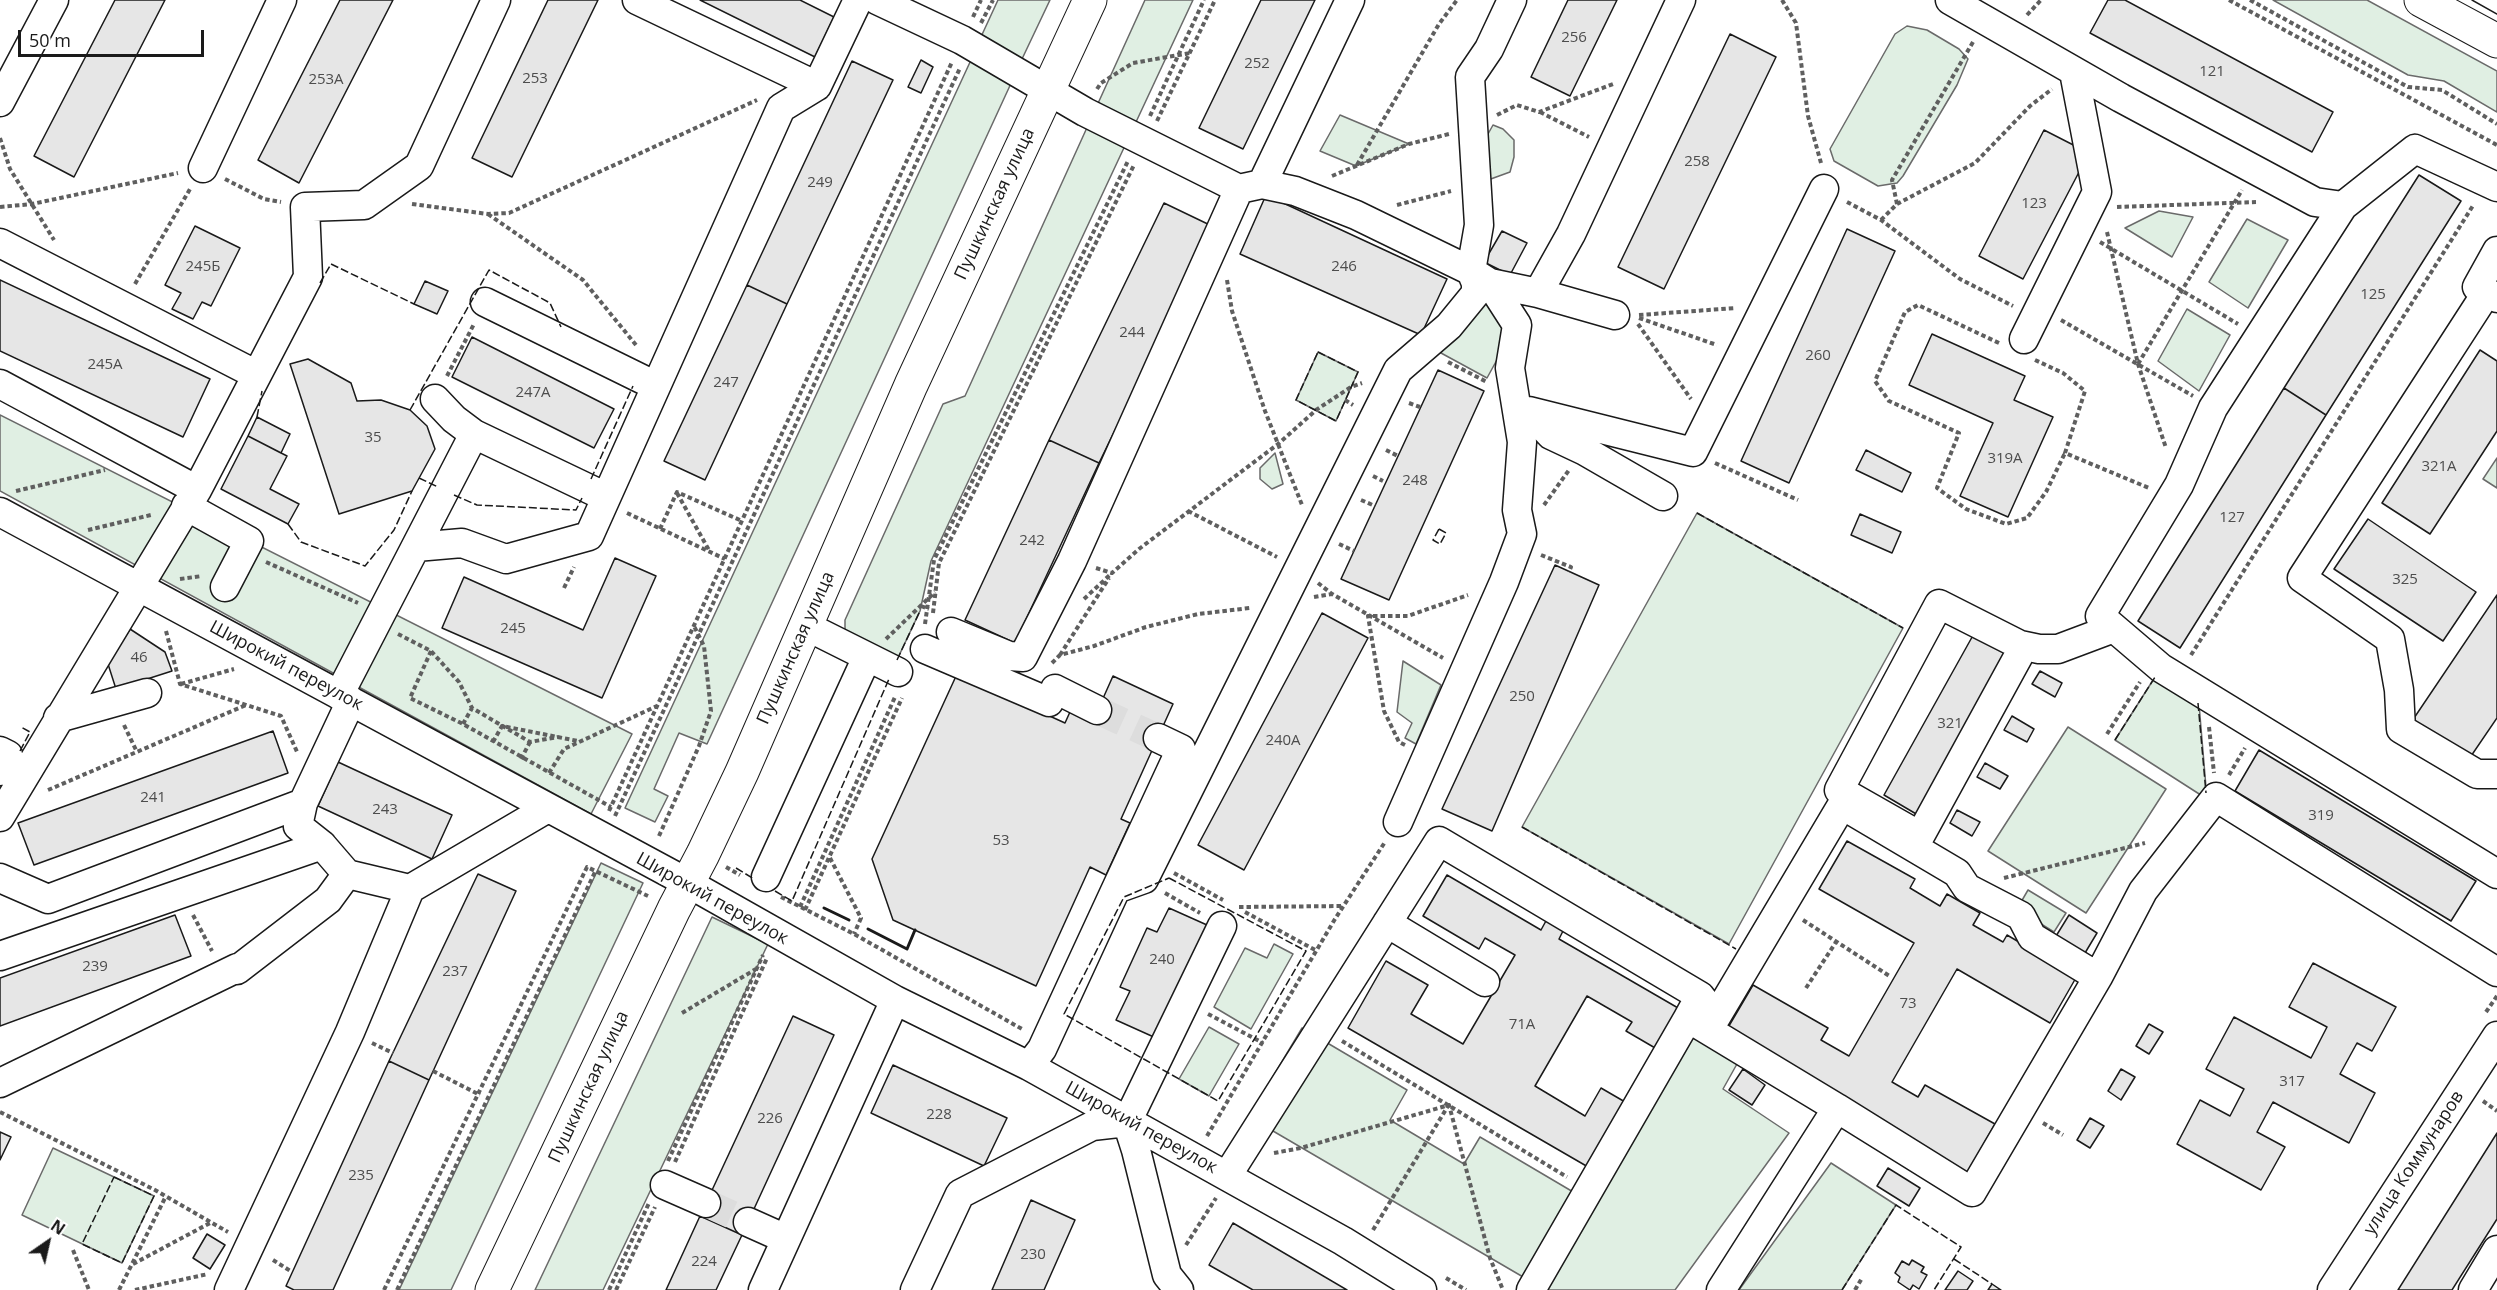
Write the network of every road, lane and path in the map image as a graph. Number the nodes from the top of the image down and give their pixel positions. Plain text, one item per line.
1 (54, 0) edge
2 (282, 0) edge
3 (496, 0) edge
4 (637, 0) edge
5 (858, 0) edge
6 (877, 0) edge
7 (981, 0) edge
8 (993, 0) edge
9 (1090, 0) edge
10 (1204, 0) edge
11 (1215, 0) edge
12 (1350, 0) edge
13 (1457, 0) edge
14 (1512, 0) edge
15 (1681, 0) edge
16 (1782, 0) edge
17 (1950, 0) edge
18 (2229, 0) edge
19 (2250, 0) edge
20 (2421, 0) edge
21 (1986, 22) junction
22 (2497, 41) edge
23 (966, 43) junction
24 (1191, 53) junction
25 (1179, 55) junction
26 (1647, 70) junction
27 (2074, 72) junction
28 (817, 86) junction
29 (1048, 90) junction
30 (764, 97) dead end
31 (0, 102) edge
32 (1085, 112) junction
33 (1539, 112) junction
34 (2497, 124) edge
35 (1474, 128) junction
36 (0, 138) edge
37 (1142, 141) junction
38 (2497, 145) edge
39 (1611, 148) junction
40 (1356, 166) junction
41 (203, 168) junction
42 (1478, 184) junction
43 (2492, 185) edge
44 (1251, 187) junction
45 (2243, 187) dead end
46 (1824, 189) junction
47 (1295, 191) junction
48 (2258, 202) dead end
49 (405, 203) dead end
50 (2234, 203) junction
51 (32, 204) junction
52 (1897, 204) junction
53 (2343, 206) junction
54 (0, 207) edge
55 (305, 207) junction
56 (488, 214) junction
57 (1356, 215) junction
58 (2090, 215) junction
59 (1881, 220) junction
60 (0, 243) edge
61 (57, 245) dead end
62 (2110, 248) junction
63 (2497, 251) edge
64 (1481, 277) junction
65 (1227, 278) dead end
66 (2182, 290) junction
67 (1538, 293) junction
68 (2492, 295) edge
69 (485, 302) joint
70 (1767, 305) junction
71 (123, 306) junction
72 (1624, 315) junction
73 (2026, 333) junction
74 (2259, 337) junction
75 (638, 348) dead end
76 (1421, 348) junction
77 (1742, 354) junction
78 (2138, 364) junction
79 (255, 374) junction
80 (1373, 379) dead end
81 (0, 384) edge
82 (656, 386) junction
83 (435, 399) joint
84 (1523, 404) junction
85 (2213, 408) junction
86 (1707, 423) junction
87 (474, 434) junction
88 (1278, 444) junction
89 (1585, 451) junction
90 (1693, 452) junction
91 (2065, 453) junction
92 (143, 461) junction
93 (2175, 491) junction
94 (677, 492) junction
95 (1663, 496) dead end
96 (192, 498) junction
97 (605, 499) junction
98 (1798, 500) dead end
99 (6, 502) edge
100 (1188, 511) junction
101 (742, 521) junction
102 (660, 529) junction
103 (79, 532) dead end
104 (1522, 534) junction
105 (1315, 537) junction
106 (416, 547) junction
107 (710, 552) junction
108 (725, 559) junction
109 (1072, 561) junction
110 (1298, 568) junction
111 (234, 570) junction
112 (1112, 573) junction
113 (178, 580) dead end
114 (1504, 582) junction
115 (138, 586) junction
116 (936, 592) junction
117 (928, 599) junction
118 (1281, 604) junction
119 (1368, 616) junction
120 (378, 619) junction
121 (165, 624) dead end
122 (694, 626) junction
123 (806, 626) junction
124 (2114, 628) junction
125 (698, 634) junction
126 (933, 638) junction
127 (2024, 646) junction
128 (432, 651) junction
129 (1060, 654) junction
130 (867, 657) junction
131 (2153, 661) junction
132 (241, 667) dead end
133 (1465, 670) junction
134 (2177, 677) junction
135 (180, 684) junction
136 (901, 684) junction
137 (1023, 691) junction
138 (147, 693) joint
139 (2205, 694) junction
140 (345, 698) junction
141 (246, 705) junction
142 (658, 705) junction
143 (472, 708) junction
144 (1097, 710) tunnel mouth
145 (58, 718) junction
146 (463, 724) junction
147 (502, 726) junction
148 (2257, 727) junction
149 (2107, 734) dead end
150 (558, 737) junction
151 (1158, 738) tunnel mouth
152 (580, 741) junction
153 (493, 742) junction
154 (530, 742) junction
155 (1426, 758) junction
156 (521, 759) junction
157 (10, 760) edge
158 (549, 773) junction
159 (2497, 774) edge
160 (45, 791) dead end
161 (2216, 797) junction
162 (304, 805) junction
163 (611, 807) junction
164 (548, 808) junction
165 (607, 814) dead end
166 (615, 816) dead end
167 (0, 817) edge
168 (1398, 822) joint
169 (2190, 832) junction
170 (659, 836) dead end
171 (322, 845) junction
172 (287, 857) junction
173 (829, 857) junction
174 (587, 867) dead end
175 (595, 872) dead end
176 (347, 874) junction
177 (2497, 874) edge
178 (766, 877) dead end
179 (0, 878) edge
180 (688, 883) junction
181 (1967, 888) junction
182 (410, 889) junction
183 (1116, 890) junction
184 (1161, 891) dead end
185 (181, 893) junction
186 (1344, 906) junction
187 (1782, 906) junction
188 (800, 907) dead end
189 (805, 910) dead end
190 (1229, 916) junction
191 (1387, 923) junction
192 (854, 934) dead end
193 (1836, 942) junction
194 (0, 956) edge
195 (764, 964) junction
196 (756, 969) junction
197 (2497, 972) edge
198 (224, 974) junction
199 (1891, 976) dead end
200 (2098, 977) junction
201 (1485, 982) dead end
202 (1806, 988) dead end
203 (895, 1000) junction
204 (1187, 1002) junction
205 (1694, 1007) junction
206 (682, 1013) dead end
207 (1321, 1028) junction
208 (2497, 1036) edge
209 (1263, 1043) junction
210 (1029, 1066) junction
211 (433, 1071) dead end
212 (0, 1083) edge
213 (480, 1095) junction
214 (1449, 1105) junction
215 (1837, 1108) junction
216 (0, 1112) edge
217 (1127, 1122) junction
218 (1202, 1144) dead end
219 (1231, 1168) junction
220 (662, 1180) junction
221 (1590, 1191) junction
222 (166, 1196) junction
223 (706, 1203) tunnel mouth
224 (211, 1222) junction
225 (748, 1222) tunnel mouth
226 (1371, 1233) dead end
227 (786, 1239) junction
228 (73, 1250) dead end
229 (2497, 1250) edge
230 (132, 1264) junction
231 (240, 1268) edge
232 (292, 1272) dead end
233 (1862, 1278) dead end
234 (1173, 1283) edge
235 (89, 1290) edge
236 (120, 1290) edge
237 (135, 1290) edge
238 (384, 1290) edge
239 (397, 1290) edge
240 (492, 1290) edge
241 (609, 1290) edge
242 (616, 1290) edge
243 (763, 1290) edge
244 (915, 1290) edge
245 (1422, 1290) edge
246 (1503, 1290) edge
247 (1531, 1290) edge
248 (1721, 1290) edge
249 (1855, 1290) edge
250 (2332, 1290) edge
251 (2473, 1290) edge

1 - 31 street
2 - 41 street
3 - 55 street
4 - 28 street
5 - 28 street
6 - 23 street
7 - 23 path
8 - 23 path
9 - 29 main road, Пушкинская улица
10 - 25 path
11 - 24 path
12 - 44 street
13 - 40 path
14 - 35 street
15 - 26 street
16 - 46 path
17 - 21 street
18 - 38 path
19 - 34 path
20 - 22 main road
21 - 27 street
21 - 52 path
23 - 29 street
23 - 101 path
23 - 125 path
24 - 25 path
24 - 37 path
25 - 32 path
25 - 37 path
26 - 33 path
26 - 39 street
27 - 52 path
27 - 53 street
27 - 58 street
28 - 82 street
29 - 32 street
29 - 123 main road, Пушкинская улица
30 - 56 path
32 - 37 street
33 - 35 path
33 - 39 path
35 - 40 path
35 - 42 street
36 - 51 path
37 - 44 street
37 - 116 path
37 - 117 path
39 - 67 street
40 - 47 path
41 - 51 path
41 - 55 path
41 - 71 path
42 - 57 path
42 - 64 street
43 - 53 street
43 - 134 path
44 - 47 street
44 - 109 street
45 - 50 path
46 - 59 path
46 - 70 street
47 - 57 street
48 - 50 path
49 - 56 path
50 - 58 path
50 - 66 path
51 - 54 path
51 - 61 path
52 - 59 path
53 - 74 street
55 - 79 street
56 - 75 path
57 - 64 street
58 - 62 path
58 - 62 path
58 - 73 street
59 - 73 path
60 - 71 street
62 - 66 path
62 - 78 path
63 - 68 street
64 - 67 street
64 - 76 street
64 - 84 street
65 - 88 path
66 - 74 path
66 - 78 path
67 - 72 street
68 - 159 street
69 - 82 street
69 - 83 path
70 - 72 path
70 - 77 street
71 - 79 street
72 - 77 path
72 - 86 path
73 - 78 path
73 - 91 path
73 - 91 path
74 - 85 street
76 - 84 path
76 - 105 street
77 - 86 street
78 - 85 path
78 - 93 path
79 - 96 street
80 - 88 path
81 - 92 street
82 - 97 street
83 - 87 street
84 - 89 street
84 - 90 street
84 - 104 street
85 - 93 street
86 - 90 street
87 - 97 street
87 - 106 street
88 - 100 path
88 - 105 path
89 - 95 street
89 - 104 path
90 - 98 path
91 - 93 path
92 - 96 street
92 - 99 path
93 - 124 street
94 - 101 path
94 - 102 path
94 - 107 path
96 - 103 path
96 - 111 street
96 - 115 street
97 - 102 path
97 - 106 street
99 - 115 street, Широкий переулок
100 - 110 path
100 - 112 path
101 - 108 path
102 - 107 path
104 - 114 street
105 - 110 street
106 - 120 street
107 - 108 path
108 - 122 path
109 - 112 path
109 - 126 street
110 - 118 street
110 - 119 path
111 - 113 path
111 - 120 path
112 - 129 path
114 - 119 path
114 - 133 street
115 - 140 street, Широкий переулок
115 - 145 street
116 - 117 path
116 - 126 path
117 - 126 path
117 - 130 path
118 - 129 path
118 - 183 street
119 - 133 path
119 - 155 path
120 - 128 path
120 - 140 street
121 - 135 path
122 - 125 path
122 - 142 path
123 - 130 street
123 - 180 main road, Пушкинская улица
124 - 127 street
124 - 131 street
125 - 166 path
125 - 170 path
126 - 137 street
127 - 127 street
128 - 143 path
128 - 146 path
129 - 137 path
130 - 136 street
130 - 178 street
131 - 134 street
131 - 149 path
132 - 135 path
133 - 155 street
134 - 139 street
135 - 138 path
135 - 141 path
136 - 173 path
136 - 188 path
137 - 144 street
138 - 145 street
139 - 148 street
139 - 161 path
140 - 162 street
140 - 164 street, Широкий переулок
141 - 160 path
141 - 162 path
142 - 152 path
142 - 163 path
143 - 146 path
143 - 147 path
145 - 157 street
146 - 153 path
147 - 150 path
147 - 153 path
147 - 154 path
148 - 161 path
148 - 177 street
150 - 152 path
150 - 154 path
151 - 183 street
152 - 158 path
153 - 156 path
154 - 156 path
155 - 168 street
156 - 158 path
157 - 167 street
158 - 163 path
161 - 169 street
161 - 197 street
162 - 171 street
162 - 172 street
162 - 179 street
163 - 165 path
164 - 180 street, Широкий переулок
164 - 182 street
168 - 186 path
169 - 181 path
169 - 200 street
171 - 172 street
171 - 176 street
172 - 185 street
173 - 189 path
173 - 192 path
174 - 213 path
175 - 239 path
176 - 182 street
176 - 198 street
180 - 203 street, Широкий переулок
180 - 240 main road, Пушкинская улица
181 - 187 street
181 - 200 street
182 - 231 street
183 - 210 street
184 - 190 path
185 - 194 street
185 - 198 path
186 - 190 path
186 - 209 path
187 - 193 path
187 - 205 street
190 - 204 street
191 - 201 street
191 - 205 street
191 - 207 street
193 - 199 path
193 - 202 path
195 - 196 path
195 - 196 path
195 - 220 path
196 - 206 path
196 - 220 path
198 - 212 street
200 - 215 street
203 - 210 street, Широкий переулок
203 - 227 street
204 - 209 path
204 - 217 street
205 - 215 street
205 - 221 street
207 - 214 path
207 - 219 street
208 - 250 street, улица Коммунаров
209 - 218 path
210 - 217 street, Широкий переулок
211 - 213 path
213 - 238 path
214 - 219 path
214 - 221 path
214 - 226 path
214 - 246 path
215 - 248 street
216 - 222 path
217 - 219 street, Широкий переулок
217 - 234 street
217 - 244 street
219 - 234 path
219 - 245 street, Широкий переулок
220 - 223 street
220 - 241 path
220 - 242 path
221 - 247 street
222 - 224 path
222 - 230 path
224 - 230 path
224 - 231 path
225 - 227 street
227 - 243 street
228 - 235 path
229 - 251 street
230 - 236 path
231 - 232 path
231 - 237 path
233 - 249 path

